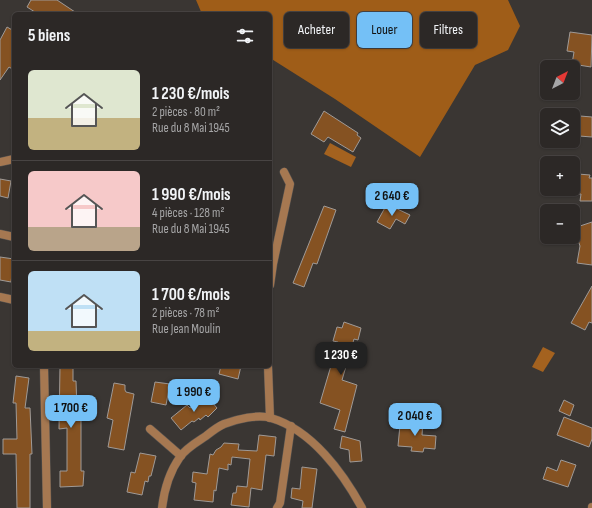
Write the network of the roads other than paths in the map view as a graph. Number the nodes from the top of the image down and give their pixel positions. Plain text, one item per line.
1 (12, 159) edge
2 (0, 162) edge
3 (284, 172) dead end
4 (0, 234) edge
5 (12, 237) edge
6 (272, 271) edge
7 (0, 297) edge
8 (12, 300) edge
9 (44, 368) edge
10 (268, 368) edge
11 (270, 418) junction
12 (291, 426) junction
13 (150, 429) dead end
14 (181, 456) junction
15 (47, 508) edge
16 (162, 508) edge
17 (277, 508) edge
18 (362, 508) edge

1 - 2 street
3 - 6 street
4 - 5 street
7 - 8 street
9 - 15 street
10 - 11 street
11 - 12 street
11 - 14 street
12 - 17 street
12 - 18 street
13 - 14 street
14 - 16 street

